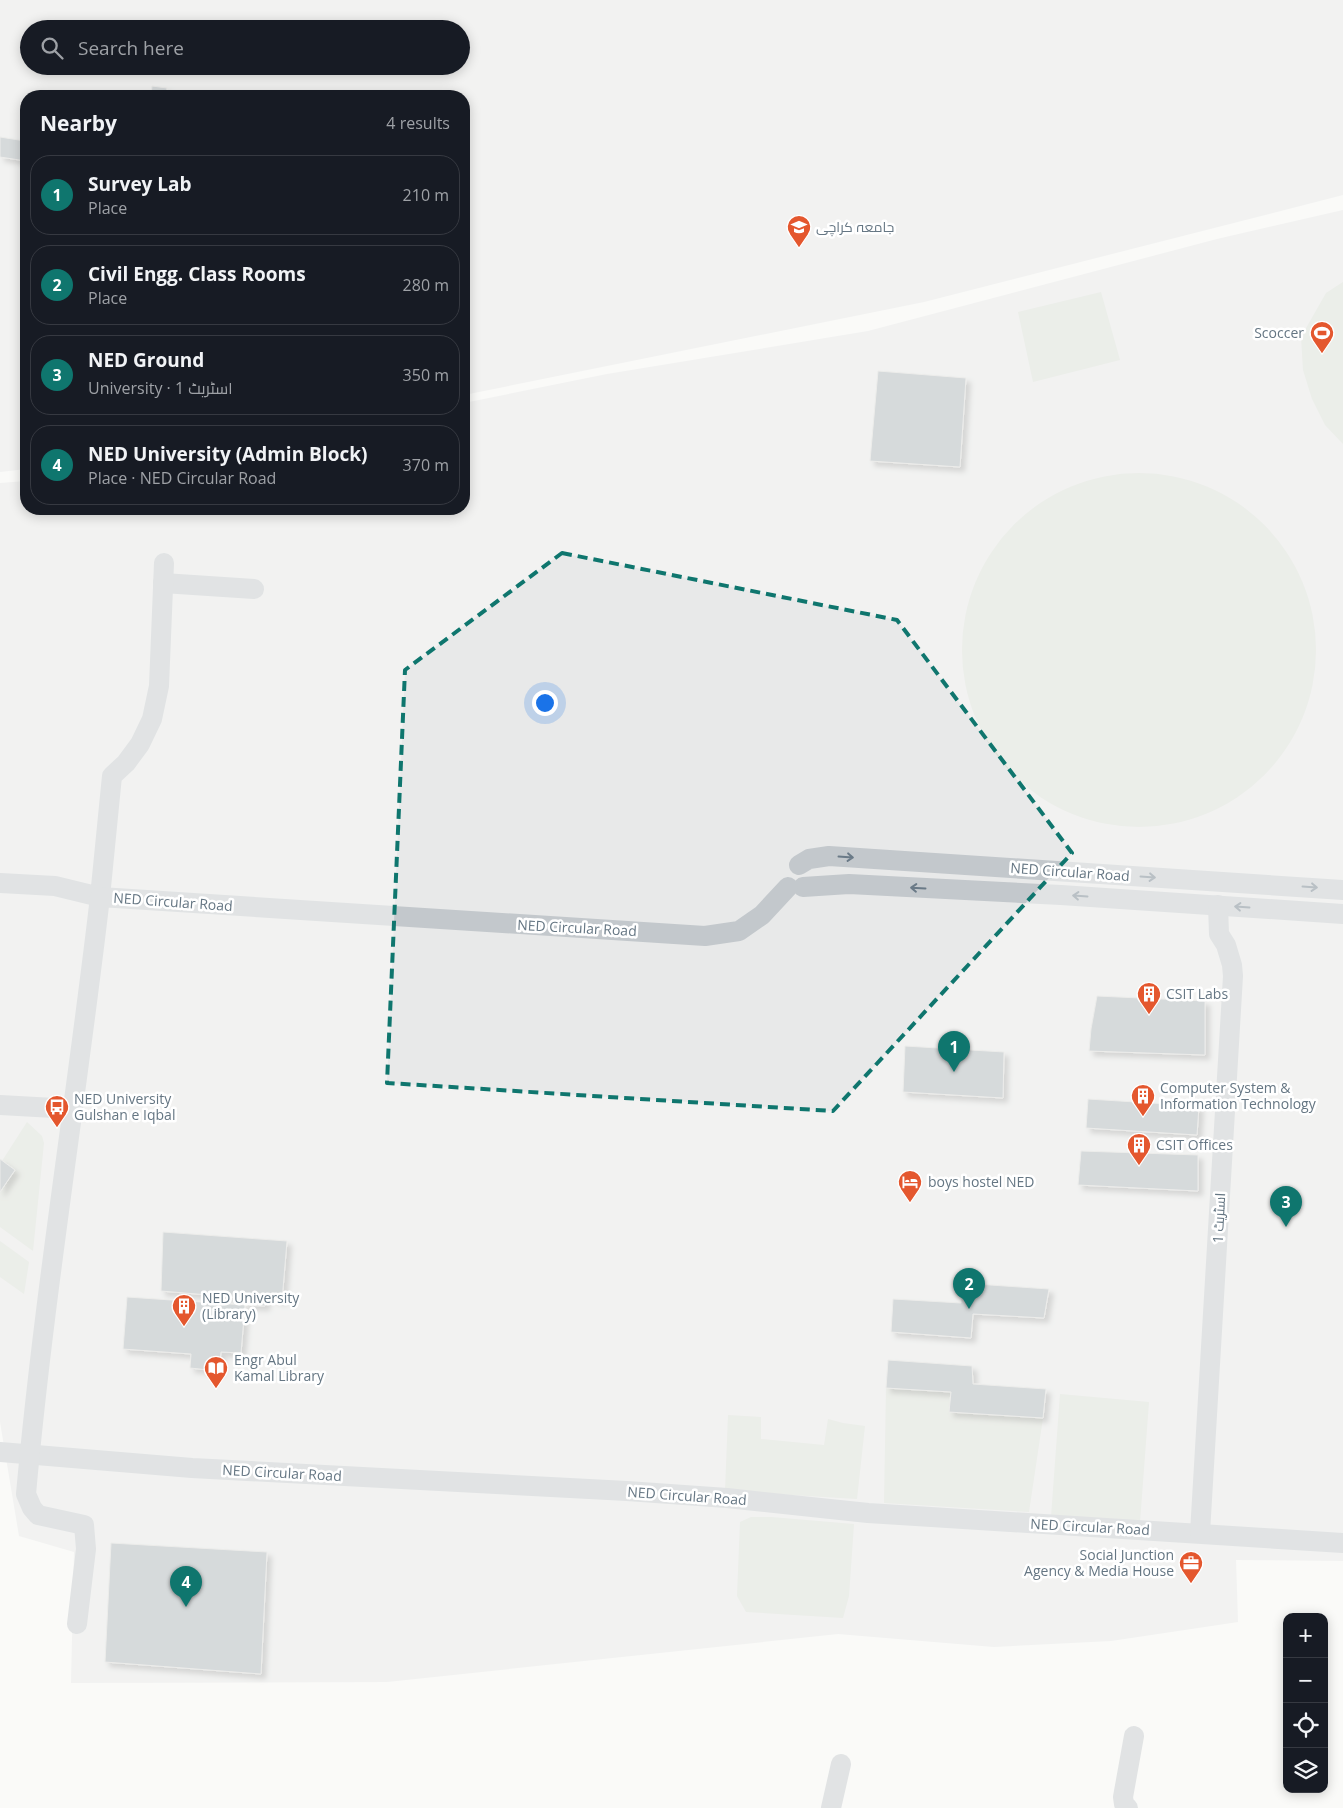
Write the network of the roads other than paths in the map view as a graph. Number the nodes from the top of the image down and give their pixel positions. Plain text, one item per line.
1 (164, 563) dead end
2 (164, 583) junction
3 (254, 589) dead end
4 (0, 883) edge
5 (795, 887) junction
6 (1343, 890) edge
7 (100, 897) junction
8 (1218, 905) junction
9 (1343, 914) edge
10 (0, 1106) edge
11 (72, 1109) junction
12 (0, 1452) edge
13 (30, 1453) junction
14 (1200, 1534) junction
15 (1343, 1543) edge
16 (76, 1624) dead end
17 (1134, 1736) dead end
18 (841, 1764) dead end
19 (831, 1808) edge
20 (1128, 1808) edge

1 - 2 street
2 - 3 street
2 - 7 street
4 - 7 street
5 -> 6 street, NED Circular Road
5 - 7 street, NED Circular Road
8 -> 5 street, NED Circular Road
7 - 11 street, NED Circular Road
9 -> 8 street, NED Circular Road
8 - 14 street, اسٹریٹ 1
10 - 11 street
11 - 13 street, NED Circular Road
12 - 13 street
13 - 14 street, NED Circular Road
13 - 16 street, NED Circular Road
14 - 15 street, NED Circular Road
17 - 20 street
18 - 19 street

